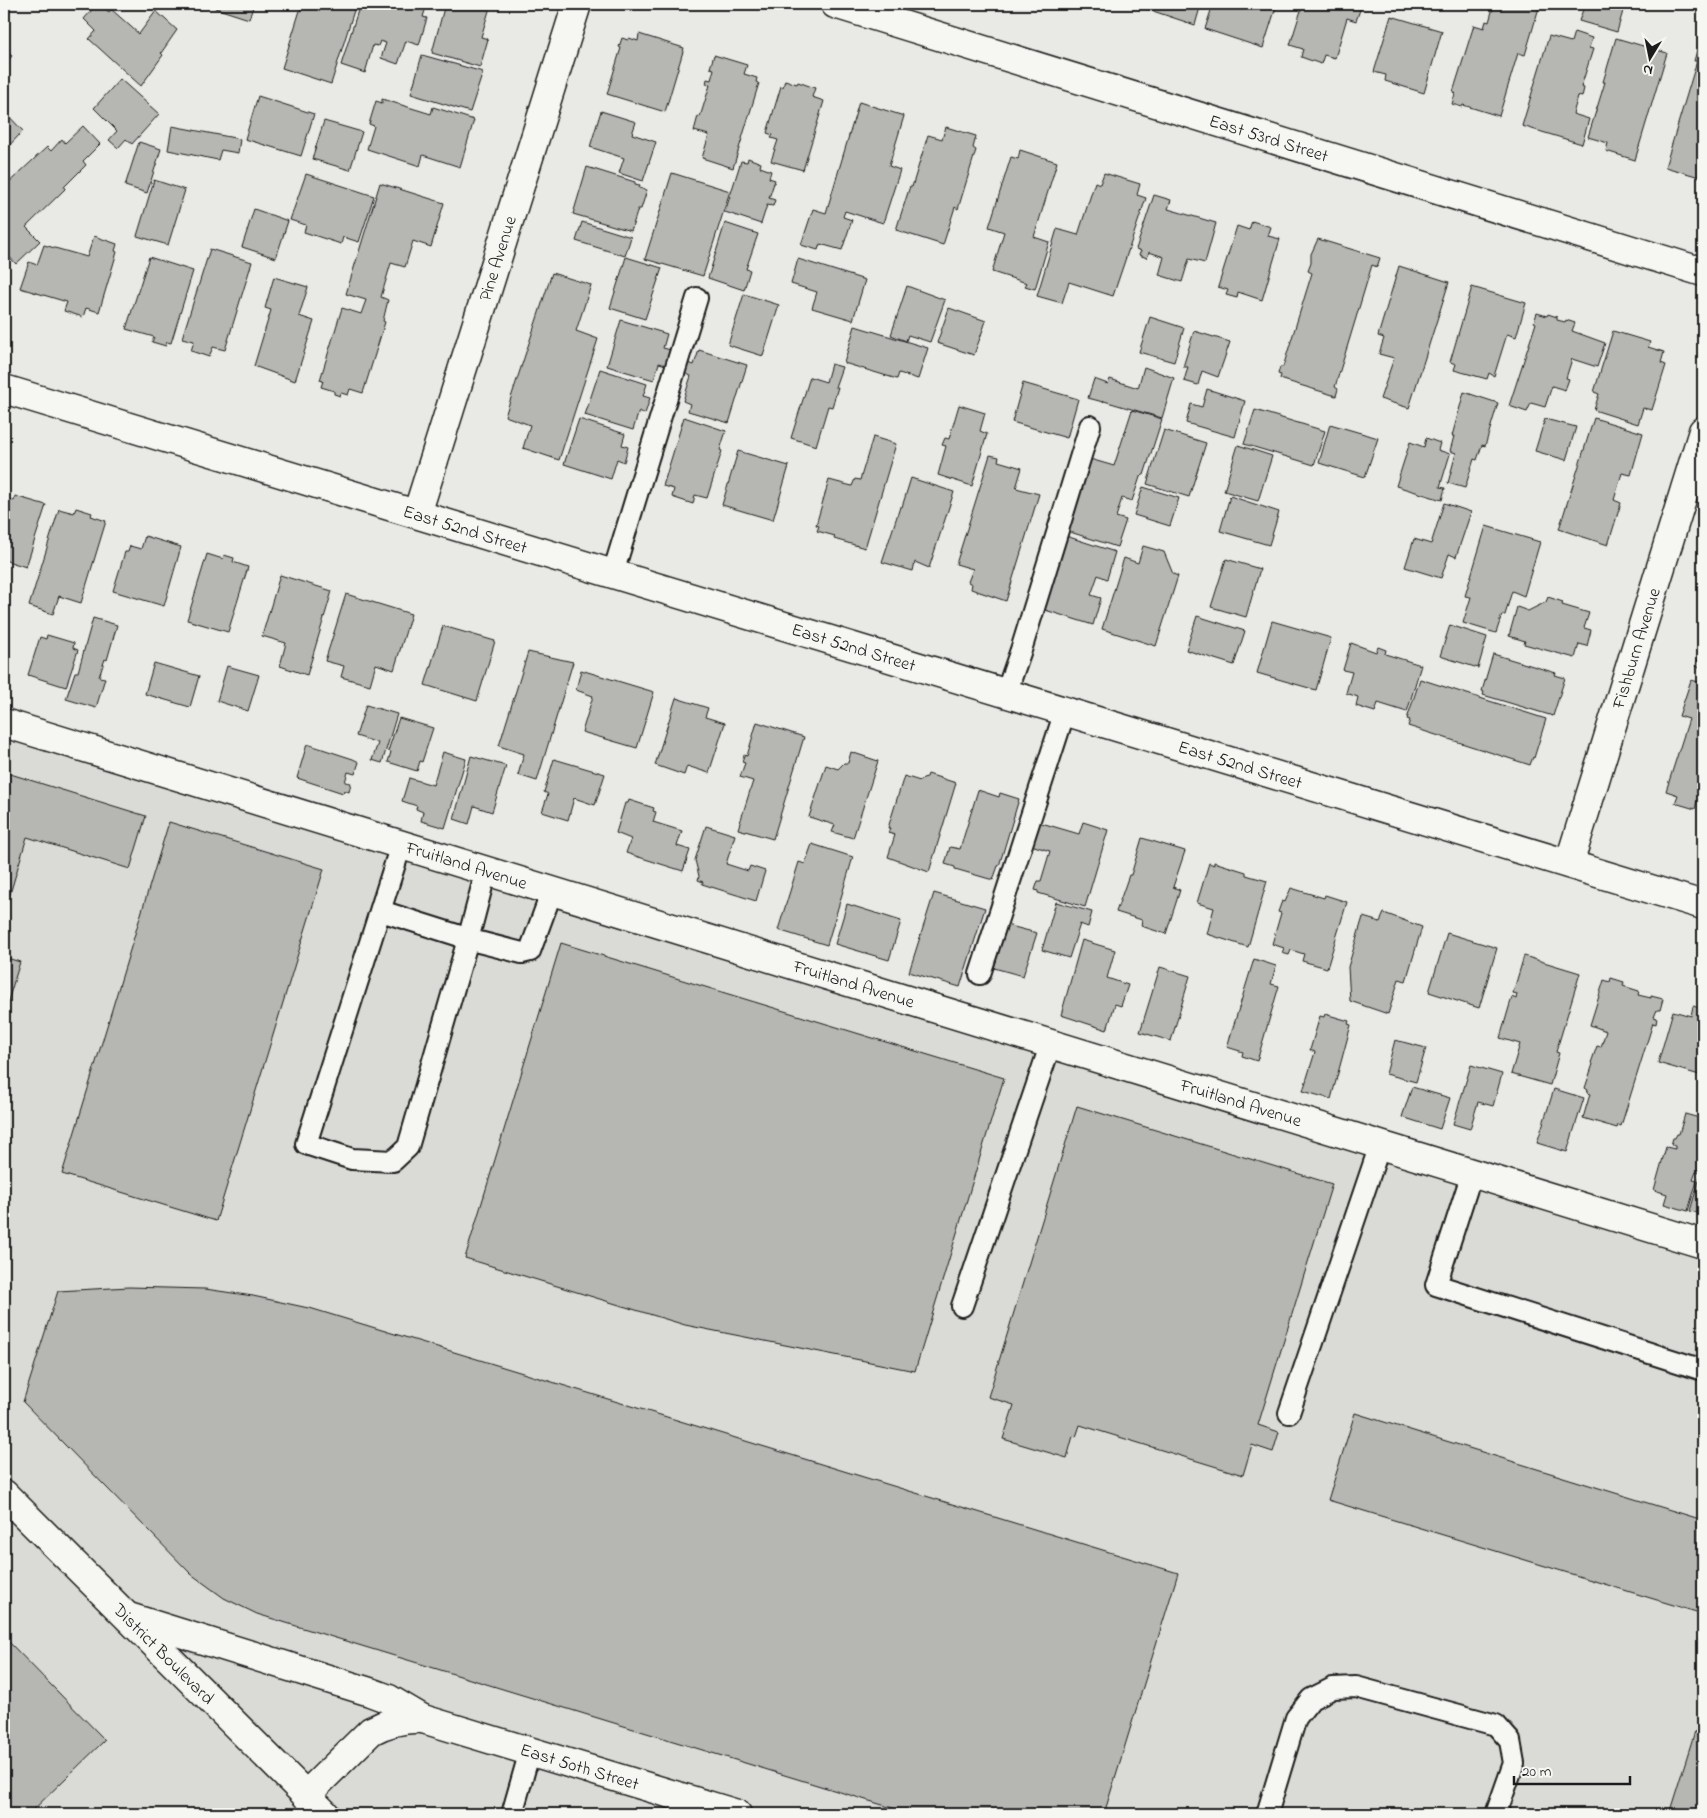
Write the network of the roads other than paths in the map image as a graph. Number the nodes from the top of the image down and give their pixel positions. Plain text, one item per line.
1 (577, 4) edge
2 (835, 4) edge
3 (1703, 272) edge
4 (697, 298) dead end
5 (4, 389) edge
6 (1090, 426) dead end
7 (1703, 431) edge
8 (418, 514) junction
9 (613, 574) junction
10 (1006, 693) junction
11 (1065, 711) junction
12 (4, 723) edge
13 (401, 845) junction
14 (1569, 864) junction
15 (486, 871) junction
16 (552, 891) junction
17 (1703, 905) edge
18 (381, 911) junction
19 (469, 936) junction
20 (980, 974) dead end
21 (1051, 1043) junction
22 (1380, 1145) junction
23 (1472, 1173) junction
24 (1703, 1244) edge
25 (962, 1306) dead end
26 (1703, 1370) edge
27 (1289, 1413) dead end
28 (4, 1494) edge
29 (129, 1617) junction
30 (423, 1719) junction
31 (530, 1752) junction
32 (316, 1805) edge
33 (512, 1814) edge
34 (737, 1814) edge
35 (1268, 1814) edge
36 (1496, 1814) edge

1 - 8 street, Pine Avenue
2 - 3 street, East 53rd Street
4 - 9 lane
5 - 8 street, East 52nd Street
6 - 10 lane
7 - 14 street, Fishburn Avenue
8 - 9 street, East 52nd Street
9 - 10 street, East 52nd Street
10 - 11 street, East 52nd Street
11 - 14 street, East 52nd Street
11 - 20 lane
12 - 13 street, Fruitland Avenue
13 - 15 street, Fruitland Avenue
13 - 18 lane
14 - 17 street, East 52nd Street
15 - 16 street, Fruitland Avenue
15 - 19 lane
16 - 19 lane
16 - 21 street, Fruitland Avenue
18 - 19 lane
18 - 19 lane
21 - 22 street, Fruitland Avenue
21 - 25 lane
22 - 23 street, Fruitland Avenue
22 - 27 lane
23 - 24 street, Fruitland Avenue
23 - 26 lane
28 - 29 street, District Boulevard
29 - 30 street, East 50th Street
29 - 32 street, District Boulevard
30 - 31 street, East 50th Street
30 - 32 street, East 50th Street
31 - 33 lane
31 - 34 street, East 50th Street
35 - 36 lane

